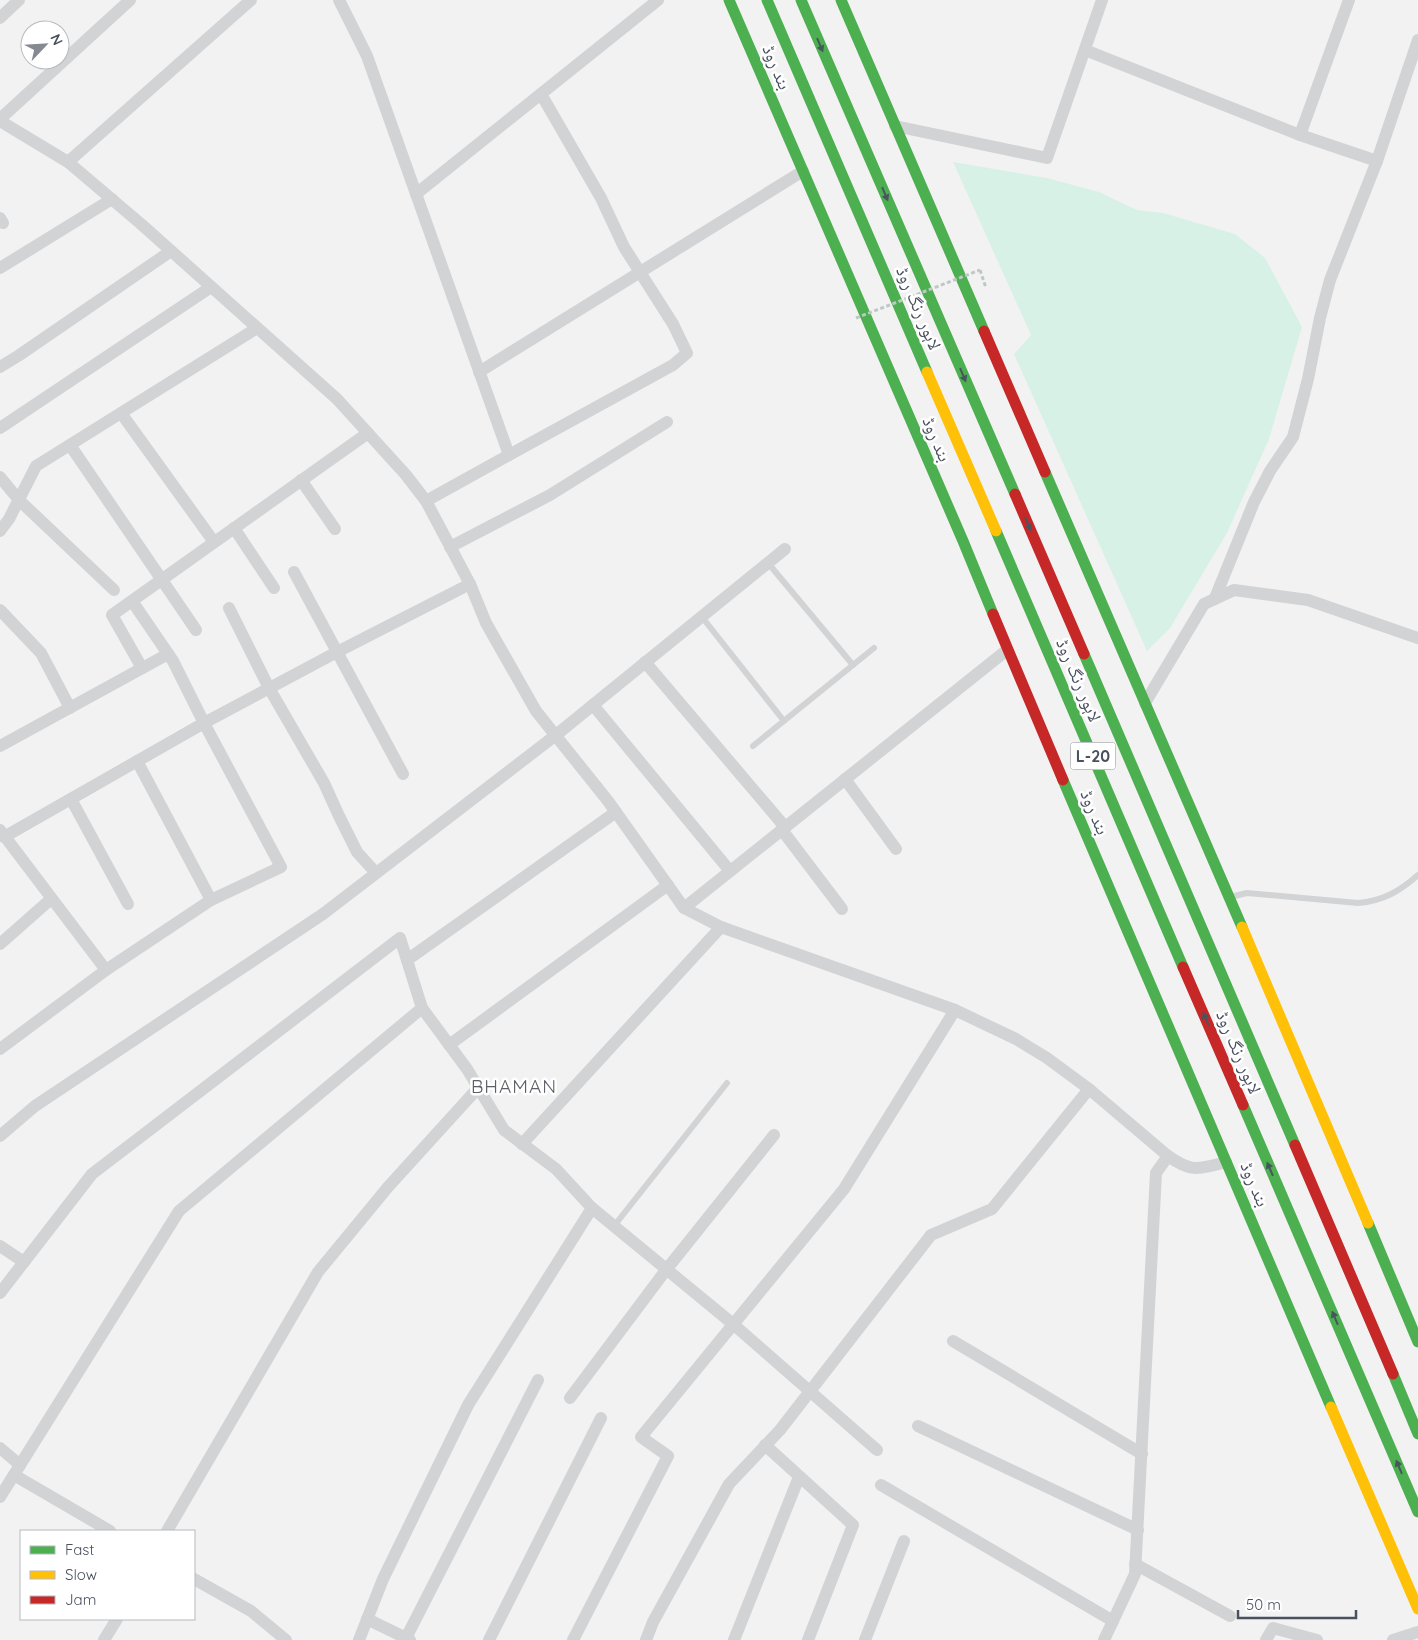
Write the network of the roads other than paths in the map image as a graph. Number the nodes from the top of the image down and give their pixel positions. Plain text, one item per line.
1 (19, 0) edge
2 (130, 0) edge
3 (251, 0) edge
4 (339, 0) edge
5 (658, 0) edge
6 (729, 0) edge
7 (767, 0) edge
8 (801, 0) edge
9 (841, 0) edge
10 (1102, 0) edge
11 (1349, 0) edge
12 (0, 18) edge
13 (1418, 40) edge
14 (1085, 50) junction
15 (541, 94) junction
16 (0, 120) edge
17 (895, 126) junction
18 (1300, 135) junction
19 (1377, 161) junction
20 (68, 162) junction
21 (803, 171) junction
22 (416, 194) junction
23 (112, 199) junction
24 (171, 251) junction
25 (0, 268) edge
26 (639, 272) junction
27 (211, 287) junction
28 (257, 328) junction
29 (0, 367) edge
30 (479, 372) junction
31 (121, 413) junction
32 (667, 422) dead end
33 (0, 428) edge
34 (368, 433) junction
35 (70, 445) junction
36 (509, 455) junction
37 (0, 477) edge
38 (301, 480) junction
39 (19, 500) junction
40 (426, 501) junction
41 (234, 528) junction
42 (335, 529) dead end
43 (0, 531) edge
44 (214, 542) junction
45 (450, 547) junction
46 (785, 549) dead end
47 (768, 563) junction
48 (294, 572) dead end
49 (162, 580) junction
50 (470, 584) junction
51 (274, 588) dead end
52 (114, 590) dead end
53 (1215, 598) junction
54 (132, 601) junction
55 (229, 608) dead end
56 (0, 610) edge
57 (702, 617) junction
58 (196, 630) dead end
59 (1418, 638) edge
60 (874, 648) dead end
61 (1007, 650) junction
62 (337, 652) junction
63 (168, 654) junction
64 (645, 662) junction
65 (853, 665) junction
66 (142, 668) junction
67 (269, 688) junction
68 (1145, 703) junction
69 (593, 705) junction
70 (70, 708) junction
71 (784, 721) junction
72 (204, 723) junction
73 (556, 735) junction
74 (2, 741) edge
75 (753, 746) dead end
76 (137, 761) junction
77 (403, 774) dead end
78 (845, 779) junction
79 (70, 799) junction
80 (616, 812) junction
81 (784, 828) junction
82 (2, 834) edge
83 (896, 849) dead end
84 (730, 871) junction
85 (376, 873) junction
86 (1418, 875) edge
87 (668, 885) junction
88 (1229, 897) junction
89 (51, 898) junction
90 (211, 900) junction
91 (128, 904) dead end
92 (684, 908) junction
93 (842, 909) dead end
94 (721, 928) junction
95 (0, 944) edge
96 (407, 960) junction
97 (106, 970) junction
98 (422, 1008) junction
99 (955, 1010) junction
100 (449, 1044) junction
101 (0, 1049) edge
102 (727, 1082) dead end
103 (478, 1088) junction
104 (1089, 1089) junction
105 (774, 1135) dead end
106 (0, 1136) edge
107 (522, 1144) junction
108 (1168, 1156) junction
109 (1226, 1162) junction
110 (592, 1208) junction
111 (614, 1226) junction
112 (0, 1246) edge
113 (24, 1262) junction
114 (666, 1270) junction
115 (0, 1293) edge
116 (733, 1324) junction
117 (952, 1341) dead end
118 (1418, 1342) edge
119 (538, 1380) dead end
120 (810, 1391) junction
121 (570, 1398) dead end
122 (601, 1418) dead end
123 (918, 1426) dead end
124 (1418, 1434) edge
125 (766, 1445) junction
126 (0, 1448) edge
127 (877, 1450) dead end
128 (1142, 1454) junction
129 (17, 1470) junction
130 (800, 1477) junction
131 (881, 1485) dead end
132 (0, 1497) edge
133 (1418, 1512) edge
134 (108, 1530) edge
135 (168, 1530) edge
136 (1138, 1530) junction
137 (904, 1541) dead end
138 (1135, 1564) junction
139 (195, 1580) edge
140 (1418, 1609) edge
141 (1230, 1616) dead end
142 (115, 1620) edge
143 (367, 1620) junction
144 (1113, 1621) junction
145 (1418, 1632) edge
146 (408, 1639) edge
147 (104, 1640) edge
148 (286, 1640) edge
149 (359, 1640) edge
150 (488, 1640) edge
151 (573, 1640) edge
152 (646, 1640) edge
153 (734, 1640) edge
154 (808, 1640) edge
155 (865, 1640) edge
156 (1104, 1640) edge
157 (1266, 1640) edge
158 (1317, 1640) edge
159 (1393, 1640) edge

1 - 12 street
2 - 16 street
3 - 20 street
4 - 22 street
5 - 15 street
6 - 21 main road, بند روڈ
133 -> 7 main road, لاہور رنگ روڈ / L-20
8 -> 124 main road, لاہور رنگ روڈ / L-20
9 - 17 main road
10 - 14 street
11 - 18 street
13 - 19 street
14 - 17 street
14 - 18 street
15 - 22 street
15 - 26 street
16 - 20 street
17 - 68 main road
18 - 19 street
19 - 53 street
20 - 23 street
21 - 26 street
21 - 61 main road, بند روڈ
22 - 30 street
23 - 24 street
23 - 25 street
24 - 27 street
24 - 29 street
26 - 30 street
26 - 36 street
27 - 28 street
27 - 33 street
28 - 31 street
28 - 34 street
30 - 36 street
31 - 35 street
31 - 44 street
32 - 45 street
34 - 38 street
34 - 40 street
35 - 39 street
35 - 49 street
36 - 40 street
37 - 39 street
38 - 41 street
38 - 42 street
39 - 43 street
39 - 52 street
40 - 45 street
41 - 44 street
41 - 51 street
44 - 49 street
45 - 50 street
46 - 47 street
47 - 57 street
47 - 65 lane
48 - 62 street
49 - 54 street
49 - 58 street
50 - 62 street
50 - 73 street
53 - 59 street
53 - 68 street
54 - 63 street
54 - 66 street
55 - 67 street
56 - 70 street
57 - 64 street
57 - 71 lane
60 - 65 lane
61 - 78 street
61 - 109 main road, بند روڈ
62 - 67 street
62 - 77 street
63 - 66 street
63 - 72 street
64 - 69 street
64 - 81 street
65 - 71 lane
66 - 70 street
67 - 72 street
67 - 85 street
68 - 88 main road
69 - 73 street
69 - 84 street
70 - 74 street
71 - 75 lane
72 - 76 street
72 - 90 street
73 - 80 street
73 - 85 street
76 - 79 street
76 - 90 street
78 - 81 street
78 - 83 street
79 - 82 street
79 - 91 street
80 - 87 street
80 - 96 street
81 - 84 street
81 - 93 street
82 - 89 street
84 - 92 street
85 - 106 street
86 - 88 lane
87 - 92 street
87 - 100 street
88 - 118 main road
89 - 95 street
89 - 97 street
90 - 97 street
92 - 94 street
94 - 99 street
94 - 107 street
96 - 98 street
96 - 113 street
97 - 101 street
98 - 100 street
98 - 129 street
99 - 104 street
99 - 116 street
100 - 103 street
102 - 111 lane
103 - 107 street
103 - 135 street
104 - 108 street
104 - 120 street
105 - 114 street
107 - 110 street
108 - 109 street
108 - 128 street
109 - 140 main road, بند روڈ
110 - 111 street
110 - 143 street
111 - 114 street
112 - 113 street
113 - 115 street
114 - 116 street
114 - 121 street
116 - 120 street
116 - 151 street
117 - 128 street
119 - 146 street
120 - 125 street
120 - 127 street
122 - 150 street
123 - 136 street
125 - 130 street
125 - 152 street
126 - 129 street
128 - 136 street
129 - 132 street
129 - 134 street
130 - 153 street
130 - 154 street
131 - 144 street
136 - 138 street
137 - 155 street
138 - 141 street
138 - 144 street
139 - 148 street
142 - 147 street
143 - 146 street
143 - 149 street
144 - 156 street
145 - 159 street
157 - 158 street

